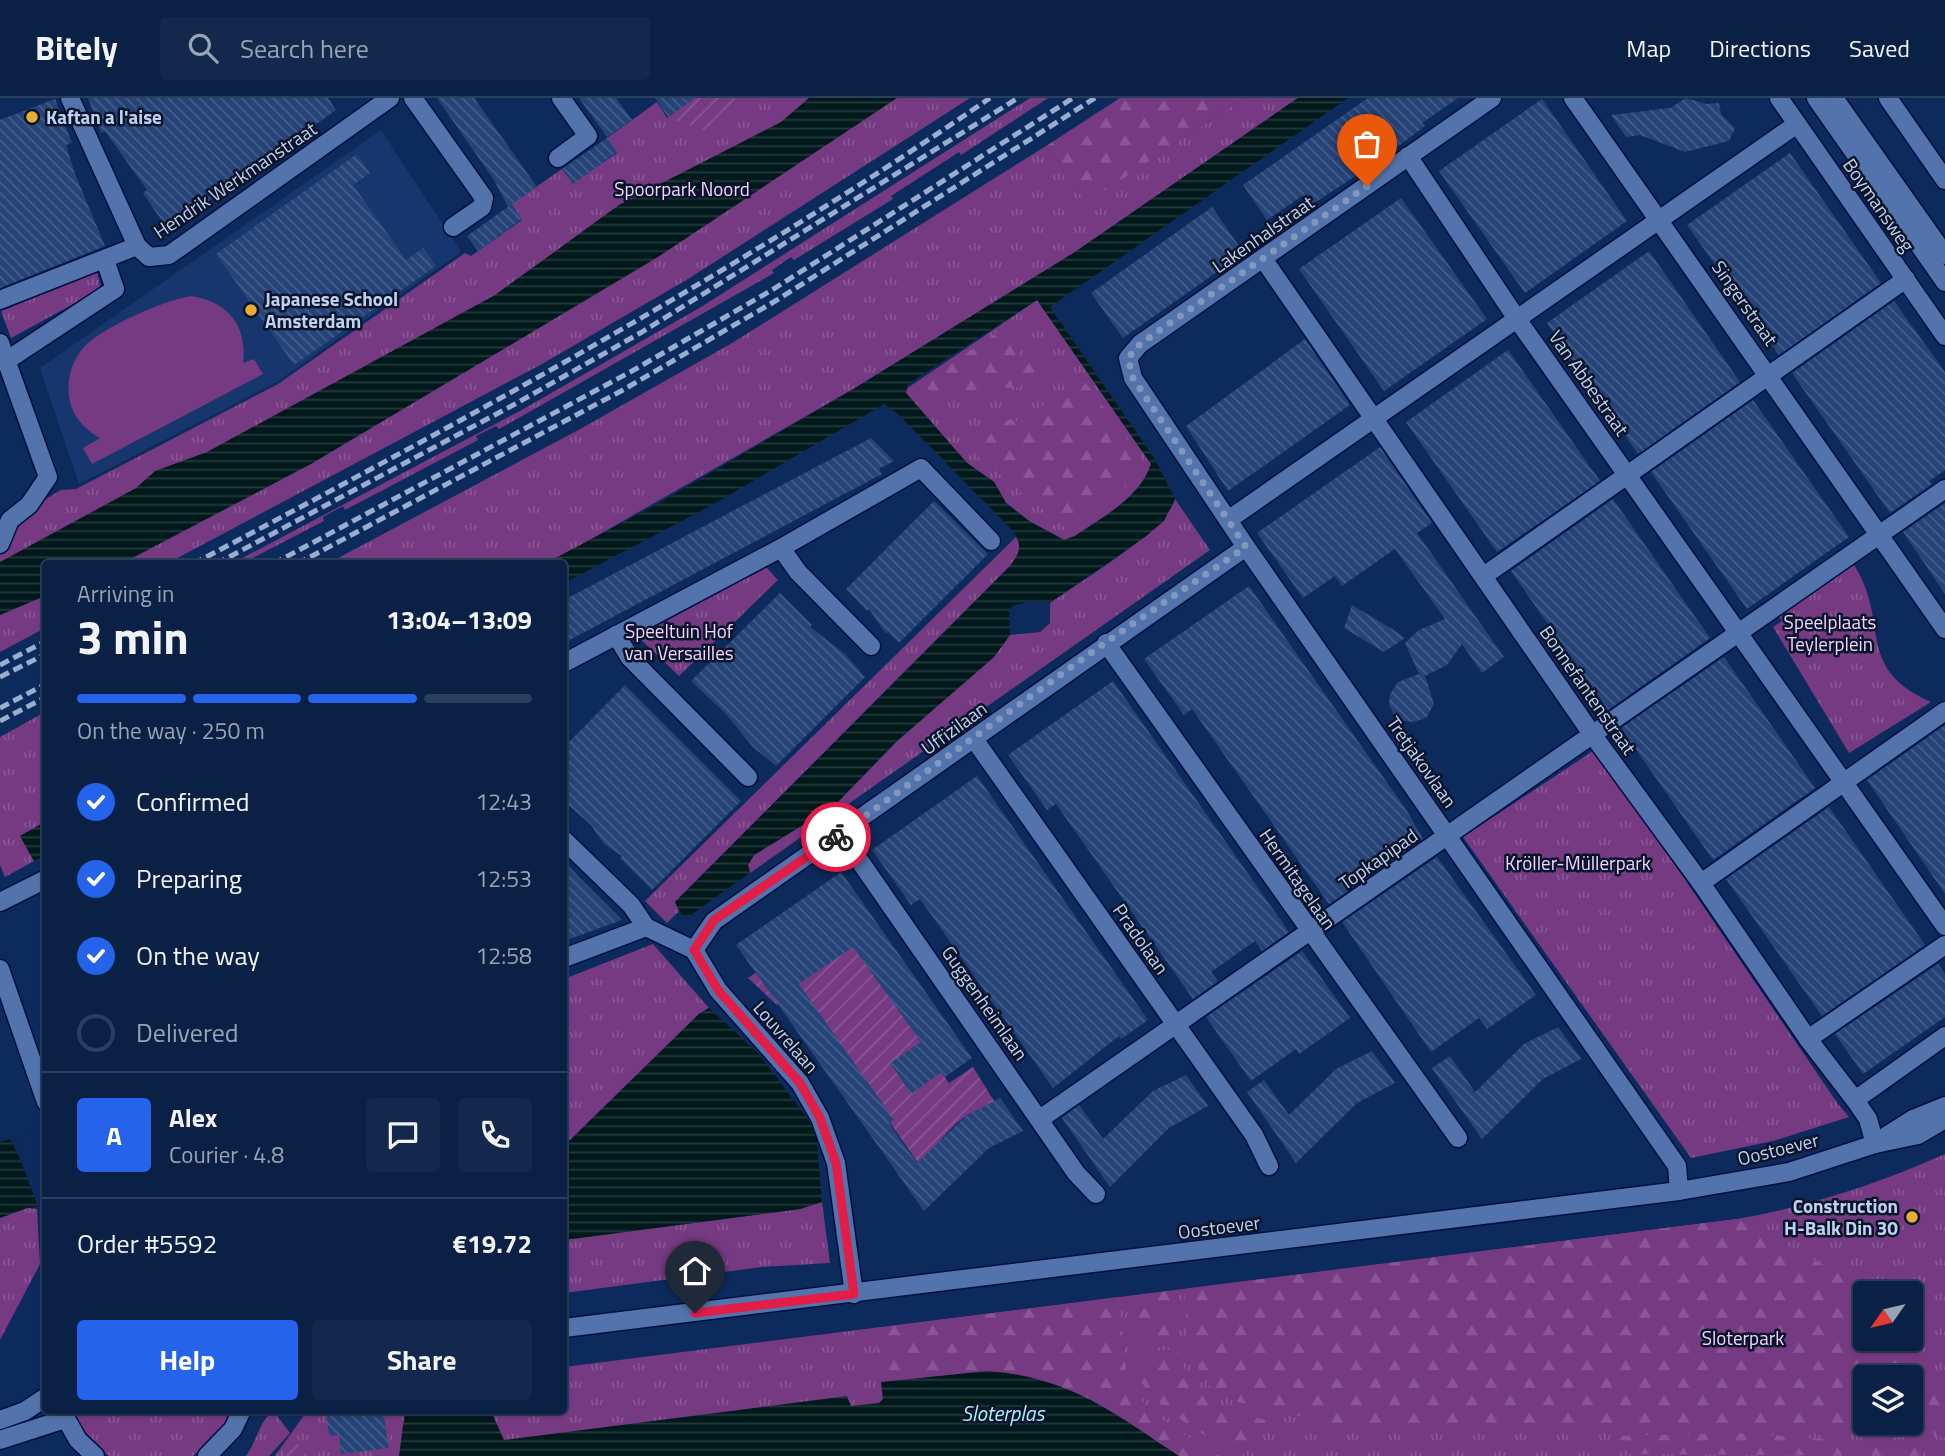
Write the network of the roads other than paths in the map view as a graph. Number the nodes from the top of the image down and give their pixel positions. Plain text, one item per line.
1 (70, 98) edge
2 (390, 98) edge
3 (413, 98) edge
4 (561, 98) edge
5 (1492, 98) edge
6 (1573, 98) edge
7 (1779, 98) edge
8 (1816, 98) edge
9 (1834, 98) edge
10 (1888, 98) edge
11 (1797, 124) junction
12 (1408, 156) junction
13 (558, 158) dead end
14 (1945, 180) edge
15 (1660, 220) junction
16 (453, 227) dead end
17 (137, 246) junction
18 (1945, 255) edge
19 (105, 260) junction
20 (1264, 260) junction
21 (1906, 279) junction
22 (1945, 282) edge
23 (0, 300) edge
24 (1517, 319) junction
25 (1945, 336) edge
26 (0, 343) edge
27 (1128, 358) joint
28 (6, 361) junction
29 (1769, 375) junction
30 (1372, 420) junction
31 (1628, 474) junction
32 (1945, 489) edge
33 (1228, 520) junction
34 (1879, 534) junction
35 (991, 541) dead end
36 (0, 544) edge
37 (1246, 547) junction
38 (780, 548) junction
39 (1485, 575) junction
40 (1945, 629) edge
41 (1738, 633) junction
42 (616, 635) junction
43 (1106, 642) junction
44 (871, 646) dead end
45 (567, 661) edge
46 (1945, 711) edge
47 (1592, 734) junction
48 (974, 739) junction
49 (748, 777) dead end
50 (1843, 781) junction
51 (841, 834) junction
52 (1448, 835) junction
53 (567, 843) edge
54 (42, 881) edge
55 (1701, 883) junction
56 (0, 902) edge
57 (1945, 926) edge
58 (646, 927) junction
59 (1310, 932) junction
60 (1945, 945) edge
61 (694, 950) junction
62 (567, 957) edge
63 (0, 969) edge
64 (1176, 1025) junction
65 (1945, 1036) edge
66 (1808, 1039) junction
67 (42, 1093) edge
68 (1855, 1100) junction
69 (1945, 1106) edge
70 (1040, 1119) junction
71 (1945, 1119) edge
72 (1458, 1138) dead end
73 (1875, 1144) junction
74 (1269, 1166) dead end
75 (1679, 1191) junction
76 (1096, 1194) dead end
77 (854, 1294) junction
78 (567, 1328) edge
79 (42, 1400) edge
80 (240, 1414) edge
81 (63, 1415) edge
82 (0, 1420) edge
83 (0, 1440) edge
84 (95, 1456) edge
85 (207, 1456) edge

1 - 17 street, Hendrik Werkmanstraat
2 - 17 street, Hendrik Werkmanstraat
3 - 16 street
4 - 13 street
5 - 12 street, Lakenhalstraat
6 - 15 street, Singerstraat
7 - 11 street, Boymansweg
8 - 22 street
9 - 18 street
10 - 14 street
11 - 15 street
11 - 21 street, Boymansweg
12 - 20 street, Lakenhalstraat
12 - 24 street, Van Abbestraat
15 - 24 street
15 - 29 street, Singerstraat
17 - 19 street, Hendrik Werkmanstraat
19 - 23 street, Hendrik Werkmanstraat
19 - 28 street
20 - 27 street, Lakenhalstraat
20 - 30 street, Bonnefantenstraat
21 - 25 street, Boymansweg
21 - 29 street
24 - 30 street
24 - 31 street, Van Abbestraat
26 - 28 street
27 - 33 street, Tretjakovlaan
28 - 36 street
29 - 31 street
29 - 34 street, Singerstraat
30 - 33 street
30 - 39 street, Bonnefantenstraat
31 - 39 street
31 - 41 street, Van Abbestraat
32 - 34 street
33 - 37 street, Tretjakovlaan
34 - 40 street, Singerstraat
34 - 41 street, Topkapipad
35 - 38 street
37 - 43 street, Uffizilaan
37 - 52 street, Tretjakovlaan
38 - 42 street
38 - 44 street
39 - 47 street, Bonnefantenstraat
41 - 47 street, Topkapipad
41 - 50 street, Van Abbestraat
42 - 45 street
42 - 49 street
43 - 48 street, Uffizilaan
43 - 59 street, Hermitagelaan
46 - 50 street
47 - 52 street, Topkapipad
47 - 55 street, Bonnefantenstraat
48 - 51 street, Uffizilaan
48 - 64 street, Pradolaan
50 - 55 street
50 - 57 street
51 - 61 street, Uffizilaan
51 - 70 street, Guggenheimlaan
52 - 59 street, Topkapipad
52 - 75 street, Tretjakovlaan
53 - 58 street
54 - 56 street
55 - 66 street, Bonnefantenstraat
58 - 61 street
58 - 62 street
59 - 64 street, Topkapipad
59 - 72 street, Hermitagelaan
60 - 66 street
61 - 77 street, Louvrelaan
63 - 67 street
64 - 70 street, Topkapipad
64 - 74 street, Pradolaan
65 - 68 street
66 - 68 street, Bonnefantenstraat
68 - 73 street, Bonnefantenstraat
69 - 73 street, Oostoever
70 - 76 street, Guggenheimlaan
71 - 73 street, Oostoever
73 - 75 street, Oostoever
75 - 77 street, Oostoever
77 - 78 street, Oostoever
79 - 82 street
80 - 85 street
81 - 83 street
81 - 84 street

